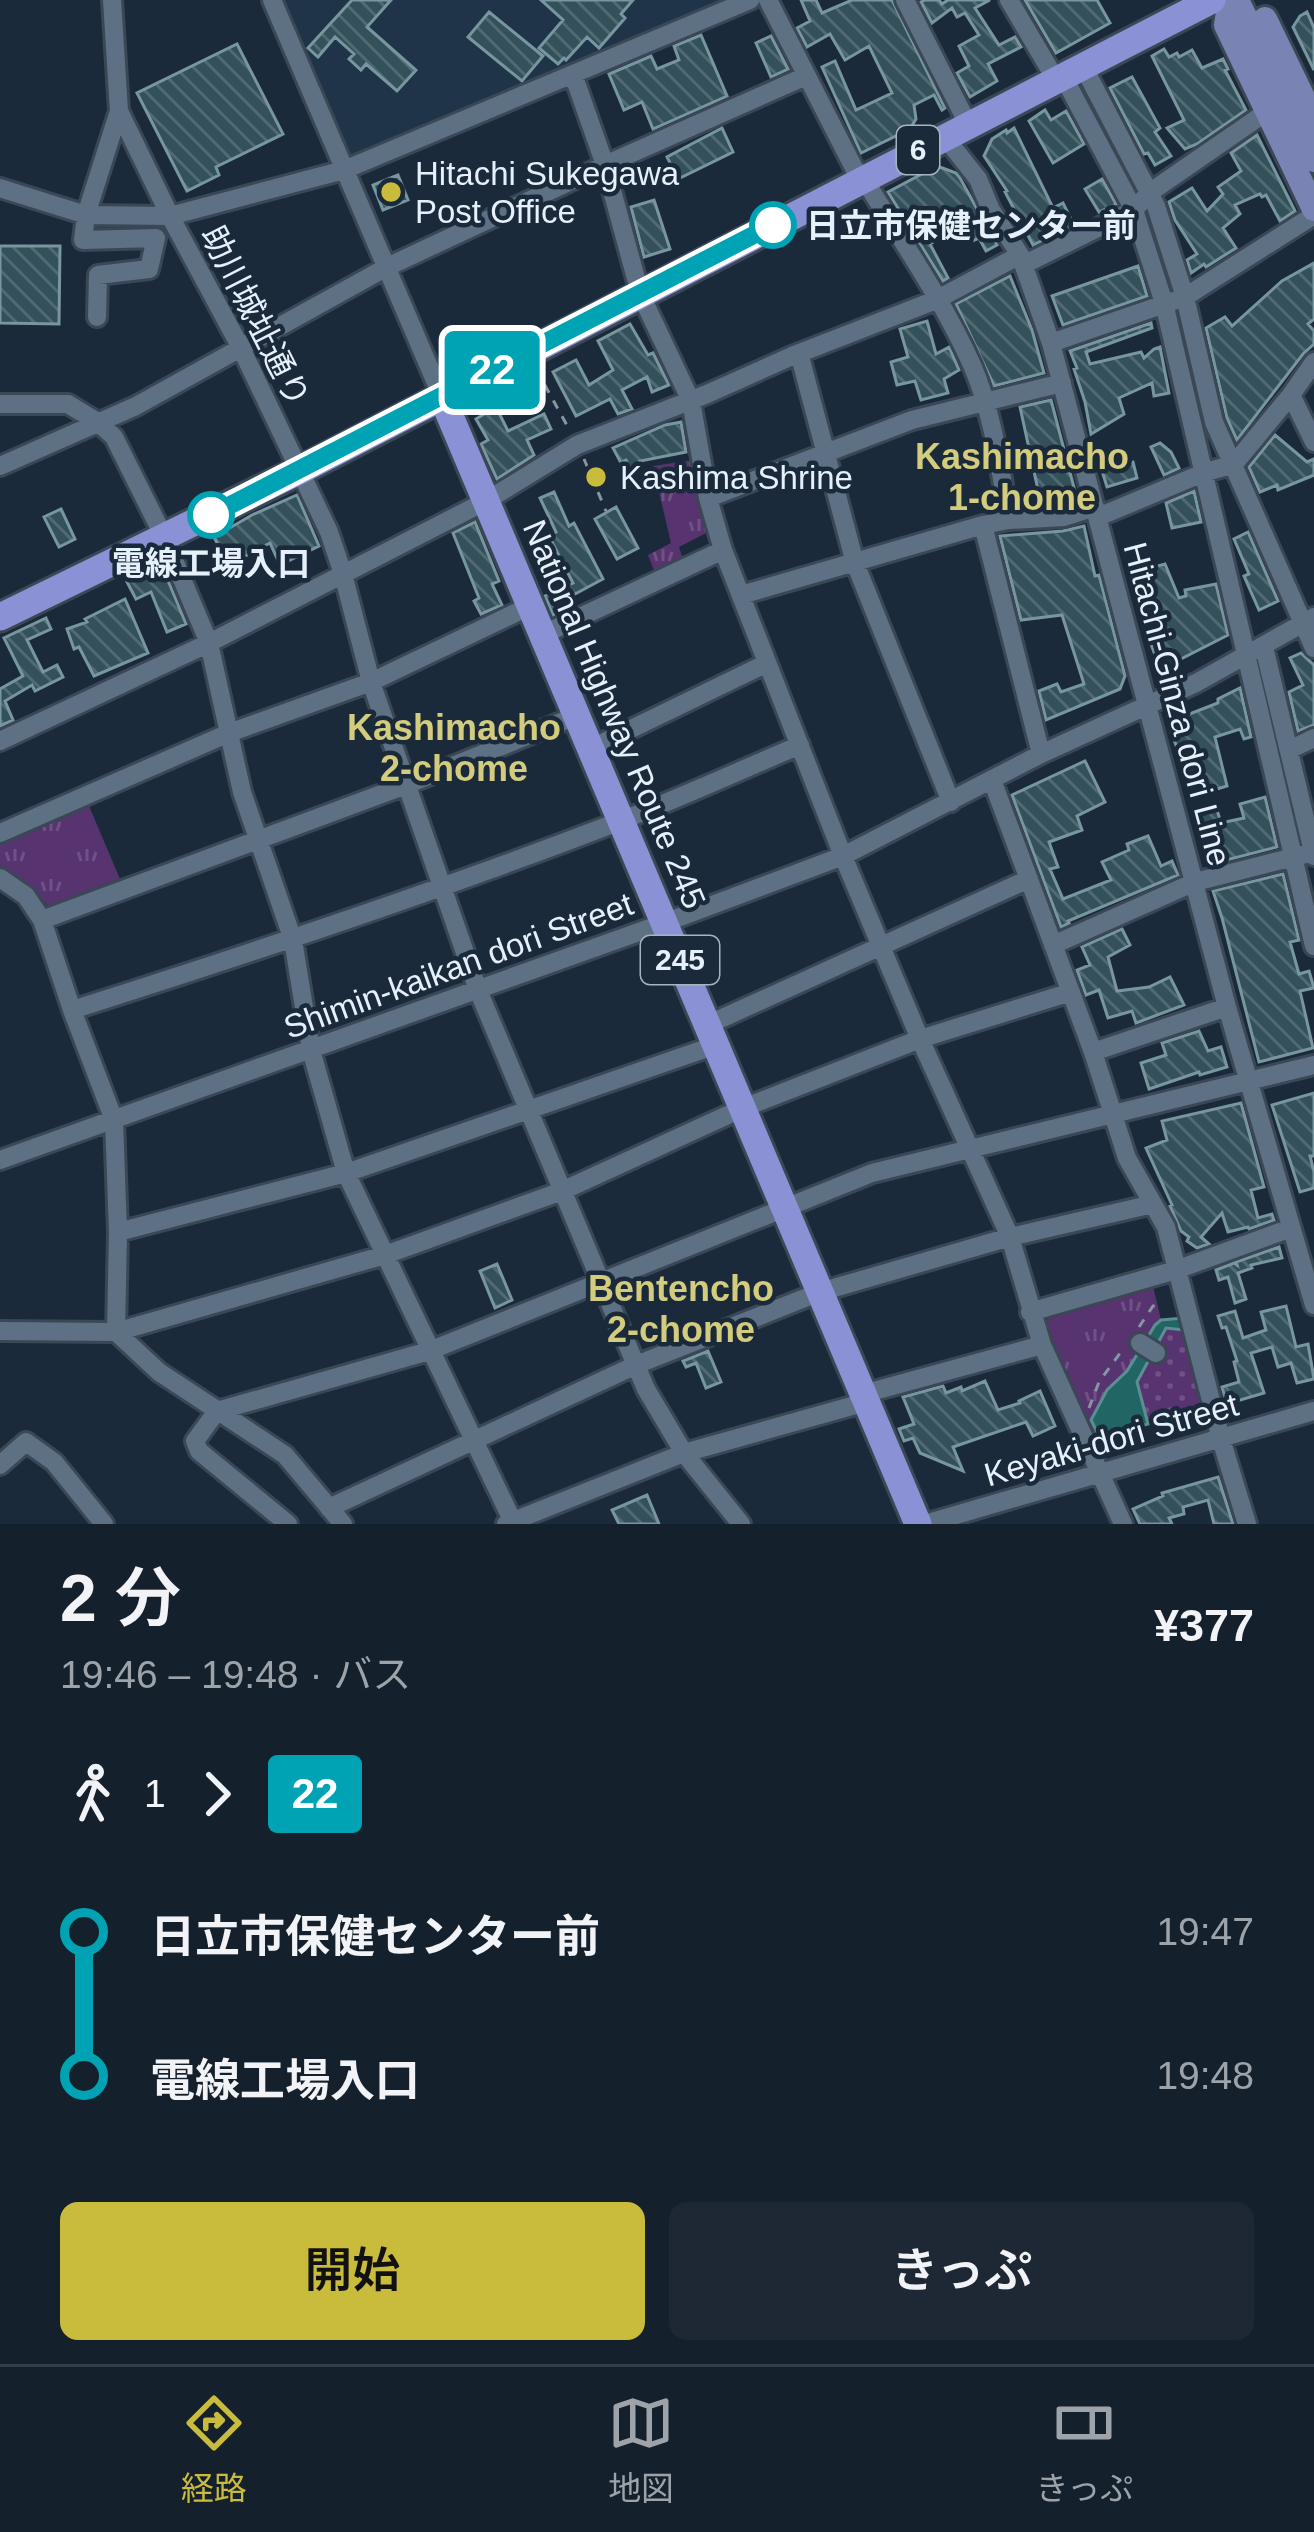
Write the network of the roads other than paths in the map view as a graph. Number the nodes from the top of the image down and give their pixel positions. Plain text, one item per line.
1 (112, 0) edge
2 (272, 0) edge
3 (750, 0) edge
4 (768, 0) edge
5 (905, 0) edge
6 (1009, 0) edge
7 (1212, 0) edge
8 (1233, 0) edge
9 (1248, 0) edge
10 (1166, 10) edge
11 (573, 74) junction
12 (1068, 74) junction
13 (806, 76) junction
14 (1276, 106) junction
15 (119, 111) junction
16 (1314, 120) edge
17 (956, 130) junction
18 (1314, 160) edge
19 (605, 165) junction
20 (344, 170) junction
21 (864, 179) junction
22 (0, 188) edge
23 (1149, 193) junction
24 (1134, 210) junction
25 (1314, 212) edge
26 (86, 214) junction
27 (170, 216) junction
28 (1023, 259) junction
29 (387, 267) junction
30 (640, 293) junction
31 (1185, 297) junction
32 (937, 300) junction
33 (1164, 303) junction
34 (97, 317) dead end
35 (1051, 343) junction
36 (241, 348) junction
37 (799, 353) junction
38 (1314, 362) edge
39 (1062, 382) junction
40 (1291, 395) junction
41 (442, 397) junction
42 (691, 400) junction
43 (984, 400) junction
44 (0, 404) edge
45 (99, 423) junction
46 (1314, 442) edge
47 (826, 451) junction
48 (1234, 464) junction
49 (0, 466) edge
50 (301, 470) junction
51 (1203, 473) junction
52 (708, 498) junction
53 (486, 502) junction
54 (1096, 512) junction
55 (1009, 520) junction
56 (983, 526) junction
57 (165, 539) junction
58 (723, 550) junction
59 (855, 563) junction
60 (344, 574) junction
61 (740, 595) junction
62 (530, 606) junction
63 (0, 617) edge
64 (1309, 620) edge
65 (542, 635) junction
66 (208, 643) junction
67 (1264, 647) junction
68 (1314, 648) edge
69 (1246, 657) junction
70 (767, 663) junction
71 (371, 682) junction
72 (1147, 706) junction
73 (576, 716) junction
74 (230, 733) junction
75 (1314, 738) edge
76 (0, 741) edge
77 (800, 745) junction
78 (590, 748) junction
79 (1289, 750) junction
80 (1041, 754) junction
81 (992, 780) junction
82 (406, 785) junction
83 (951, 802) junction
84 (621, 821) junction
85 (0, 833) edge
86 (259, 840) junction
87 (1314, 853) edge
88 (843, 856) junction
89 (1293, 858) junction
90 (0, 878) edge
91 (1029, 879) junction
92 (1195, 882) junction
93 (442, 888) junction
94 (42, 920) junction
95 (664, 923) junction
96 (293, 940) junction
97 (1053, 945) junction
98 (1314, 946) edge
99 (882, 948) junction
100 (478, 990) junction
101 (1071, 992) junction
102 (1227, 1007) junction
103 (72, 1010) junction
104 (711, 1035) junction
105 (920, 1039) junction
106 (311, 1050) junction
107 (1093, 1052) junction
108 (1314, 1065) edge
109 (1248, 1081) junction
110 (743, 1108) junction
111 (529, 1109) junction
112 (1114, 1112) junction
113 (114, 1120) junction
114 (969, 1148) junction
115 (0, 1160) edge
116 (346, 1173) junction
117 (562, 1191) junction
118 (1153, 1204) junction
119 (784, 1207) junction
120 (1291, 1228) junction
121 (118, 1232) junction
122 (1010, 1237) junction
123 (385, 1256) junction
124 (1176, 1270) junction
125 (601, 1283) junction
126 (820, 1292) junction
127 (1314, 1305) edge
128 (1030, 1312) junction
129 (0, 1330) edge
130 (116, 1331) junction
131 (1042, 1346) junction
132 (429, 1351) junction
133 (636, 1364) junction
134 (864, 1398) junction
135 (217, 1411) junction
136 (1314, 1411) edge
137 (1221, 1439) junction
138 (474, 1442) junction
139 (684, 1453) junction
140 (0, 1465) edge
141 (1099, 1474) junction
142 (336, 1518) edge
143 (511, 1523) edge
144 (104, 1524) edge
145 (288, 1524) edge
146 (742, 1524) edge
147 (921, 1524) edge
148 (1123, 1524) edge
149 (1247, 1524) edge

1 - 15 street
2 - 20 street
3 - 11 street
4 - 13 street
5 - 17 street, Hitachi-Ginza dori Line
6 - 12 street
7 - 10 highway, 6
8 - 14 main road
9 - 16 main road
10 - 12 highway, 6
11 - 19 street
11 - 20 street
12 - 17 highway, 6
12 - 23 street
12 - 24 street
13 - 19 street
13 - 21 street
14 - 18 main road
14 - 23 street
14 - 25 main road
15 - 26 street
15 - 27 street
17 - 21 highway, 6
17 - 28 street, Hitachi-Ginza dori Line
19 - 29 street
19 - 30 street
20 - 27 street
20 - 29 street
21 - 30 highway, 6
21 - 32 street
22 - 26 street, 助川城址通り
23 - 24 street
23 - 31 street
24 - 28 street
24 - 33 street
25 - 31 street
26 - 27 street, 助川城址通り
26 - 34 street
27 - 36 street, 助川城址通り
28 - 32 street
28 - 35 street, Hitachi-Ginza dori Line
29 - 36 street
29 - 41 street
30 - 41 highway, 6
30 - 42 street
31 - 33 street
31 - 48 street
32 - 37 street
32 - 43 street
33 - 35 street
33 - 51 street
35 - 39 street, Hitachi-Ginza dori Line
36 - 45 street
36 - 50 street, 助川城址通り
37 - 42 street
37 - 47 street
38 - 40 street
39 - 43 street
39 - 54 street, Hitachi-Ginza dori Line
40 - 46 street
40 - 48 street
41 - 50 highway, 6
41 - 53 highway, National Highway Route 245 / 245
42 - 52 street
42 - 53 street
43 - 47 street
43 - 55 street
44 - 45 street
45 - 49 street
45 - 57 street
47 - 52 street
47 - 59 street
48 - 51 street
48 - 64 street
50 - 57 highway, 6
50 - 60 street, 助川城址通り
51 - 54 street
51 - 69 street
52 - 58 street
53 - 60 street
53 - 62 highway, National Highway Route 245 / 245
54 - 55 street
54 - 72 street, Hitachi-Ginza dori Line
55 - 56 street
56 - 59 street
56 - 80 street
57 - 63 highway, 6
57 - 66 street
58 - 61 street
58 - 65 street
59 - 61 street
59 - 83 street
60 - 66 street
60 - 71 street, 助川城址通り
61 - 70 street
62 - 65 highway, National Highway Route 245 / 245
62 - 71 street
64 - 67 street, Shimin-kaikan dori Street
64 - 68 street
65 - 73 highway, National Highway Route 245 / 245
66 - 74 street
66 - 76 street
67 - 69 street, Shimin-kaikan dori Street
67 - 79 street
69 - 72 street, Shimin-kaikan dori Street
69 - 89 street
70 - 77 street
70 - 78 street
71 - 74 street
71 - 82 street, 助川城址通り
72 - 80 street, Shimin-kaikan dori Street
72 - 92 street, Hitachi-Ginza dori Line
73 - 78 highway, National Highway Route 245 / 245
73 - 82 street
74 - 85 street
74 - 86 street
75 - 79 street
77 - 84 street
77 - 88 street
78 - 84 highway, National Highway Route 245 / 245
79 - 87 street
80 - 81 street, Shimin-kaikan dori Street
81 - 83 street, Shimin-kaikan dori Street
81 - 91 street
82 - 86 street
82 - 93 street, 助川城址通り
83 - 88 street, Shimin-kaikan dori Street
84 - 93 street
84 - 95 highway, National Highway Route 245 / 245
86 - 94 street
86 - 96 street
87 - 89 street
88 - 95 street, Shimin-kaikan dori Street
88 - 99 street
89 - 92 street
89 - 98 street
90 - 94 street
91 - 97 street
91 - 99 street
92 - 97 street
92 - 102 street, Hitachi-Ginza dori Line
93 - 96 street
93 - 100 street, 助川城址通り
94 - 103 street
95 - 100 street, Shimin-kaikan dori Street
95 - 104 highway, National Highway Route 245 / 245
96 - 103 street
96 - 106 street
97 - 101 street
99 - 104 street
99 - 105 street
100 - 106 street, Shimin-kaikan dori Street
100 - 111 street, 助川城址通り
101 - 105 street
101 - 107 street
102 - 107 street
102 - 109 street, Hitachi-Ginza dori Line
103 - 113 street
104 - 110 highway, National Highway Route 245 / 245
104 - 111 street
105 - 110 street
105 - 114 street
106 - 113 street, Shimin-kaikan dori Street
106 - 116 street
107 - 112 street
108 - 109 street
109 - 112 street
109 - 120 street, Hitachi-Ginza dori Line
110 - 117 street
110 - 119 highway, National Highway Route 245 / 245
111 - 116 street
111 - 117 street, 助川城址通り
112 - 114 street
112 - 118 street
113 - 115 street, Shimin-kaikan dori Street
113 - 121 street
114 - 119 street
114 - 122 street
116 - 121 street
116 - 123 street
117 - 123 street
117 - 125 street, 助川城址通り
118 - 122 street
118 - 124 street
119 - 125 street
119 - 126 highway, National Highway Route 245 / 245
120 - 124 street
120 - 127 street, Hitachi-Ginza dori Line
121 - 130 street
122 - 126 street
122 - 128 street
123 - 130 street
123 - 132 street
124 - 128 street
124 - 137 street
125 - 132 street
125 - 133 street, 助川城址通り
126 - 133 street
126 - 134 highway, National Highway Route 245 / 245
128 - 131 street
129 - 130 street
130 - 135 street
131 - 134 street
131 - 141 street
132 - 135 street
132 - 138 street
133 - 138 street
133 - 139 street, 助川城址通り
134 - 139 street
134 - 147 highway, National Highway Route 245 / 245
135 - 142 street
135 - 145 street
136 - 137 street, Keyaki-dori Street
137 - 141 street, Keyaki-dori Street
137 - 149 street
138 - 142 street
138 - 143 street
139 - 143 street
139 - 146 street, 助川城址通り
140 - 144 street
141 - 147 street, Keyaki-dori Street
141 - 148 street

